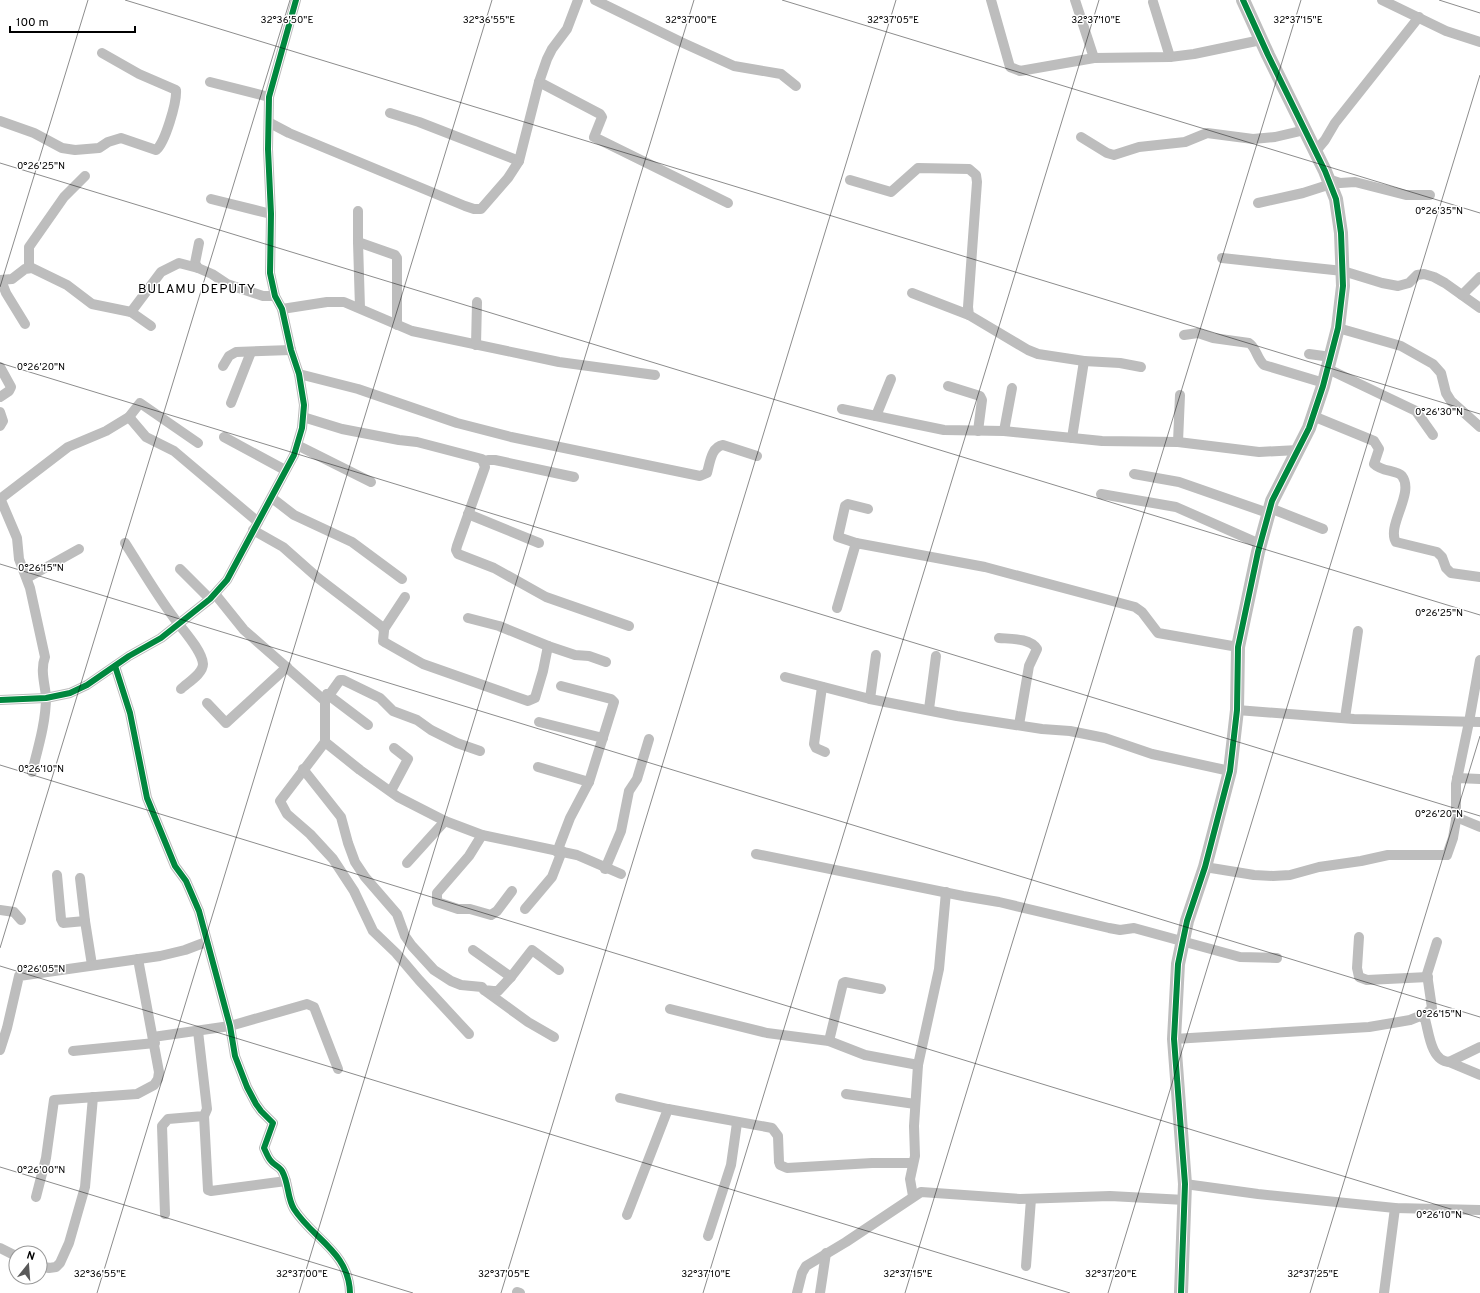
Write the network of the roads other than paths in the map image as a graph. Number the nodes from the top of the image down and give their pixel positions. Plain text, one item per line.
1 (296, 0) edge
2 (578, 0) edge
3 (595, 0) edge
4 (991, 0) edge
5 (1076, 0) edge
6 (1243, 0) edge
7 (1382, 0) edge
8 (1153, 2) dead end
9 (1419, 17) junction
10 (1261, 40) junction
11 (1480, 42) edge
12 (102, 53) dead end
13 (1170, 57) junction
14 (1094, 58) junction
15 (210, 82) dead end
16 (539, 82) junction
17 (796, 86) dead end
18 (269, 97) junction
19 (390, 113) dead end
20 (0, 121) edge
21 (270, 123) junction
22 (1305, 130) junction
23 (1081, 137) dead end
24 (1315, 152) junction
25 (519, 161) junction
26 (86, 176) dead end
27 (850, 180) dead end
28 (1329, 182) junction
29 (1430, 195) dead end
30 (211, 199) dead end
31 (728, 203) dead end
32 (1258, 203) dead end
33 (358, 211) dead end
34 (271, 214) junction
35 (358, 242) junction
36 (199, 243) dead end
37 (1222, 258) dead end
38 (29, 267) junction
39 (198, 268) junction
40 (1343, 271) junction
41 (1480, 277) edge
42 (0, 280) edge
43 (912, 293) dead end
44 (1462, 295) junction
45 (275, 296) junction
46 (477, 302) dead end
47 (360, 308) junction
48 (1480, 308) edge
49 (282, 310) junction
50 (131, 312) junction
51 (969, 315) junction
52 (25, 324) dead end
53 (397, 325) junction
54 (151, 326) dead end
55 (1338, 328) junction
56 (1184, 335) dead end
57 (476, 345) junction
58 (291, 350) junction
59 (251, 352) junction
60 (1309, 354) dead end
61 (1084, 361) junction
62 (1329, 363) junction
63 (0, 366) edge
64 (223, 366) dead end
65 (1141, 367) dead end
66 (299, 374) junction
67 (655, 375) dead end
68 (892, 379) dead end
69 (1324, 383) junction
70 (948, 386) dead end
71 (1012, 388) dead end
72 (1180, 395) dead end
73 (0, 397) edge
74 (231, 403) dead end
75 (842, 409) dead end
76 (0, 412) edge
77 (876, 416) junction
78 (1313, 416) junction
79 (129, 417) junction
80 (303, 417) junction
81 (0, 426) edge
82 (1480, 427) edge
83 (978, 431) junction
84 (1004, 431) junction
85 (1433, 435) dead end
86 (224, 438) dead end
87 (1072, 438) junction
88 (1178, 442) junction
89 (198, 443) dead end
90 (297, 445) junction
91 (1298, 450) junction
92 (757, 456) dead end
93 (484, 462) junction
94 (285, 470) junction
95 (1134, 474) dead end
96 (574, 477) dead end
97 (371, 482) dead end
98 (1101, 494) dead end
99 (0, 498) edge
100 (272, 498) junction
101 (868, 509) dead end
102 (1269, 511) junction
103 (468, 514) junction
104 (255, 526) junction
105 (1323, 529) dead end
106 (539, 543) dead end
107 (856, 543) junction
108 (125, 544) dead end
109 (1260, 544) junction
110 (79, 549) dead end
111 (180, 569) dead end
112 (1480, 577) edge
113 (27, 578) junction
114 (402, 579) dead end
115 (405, 596) dead end
116 (212, 597) junction
117 (837, 608) dead end
118 (468, 618) dead end
119 (179, 624) junction
120 (629, 626) dead end
121 (384, 629) junction
122 (1358, 631) dead end
123 (999, 638) dead end
124 (548, 646) junction
125 (1238, 647) junction
126 (876, 655) dead end
127 (936, 656) dead end
128 (1480, 660) edge
129 (606, 662) dead end
130 (115, 666) junction
131 (287, 667) junction
132 (786, 677) dead end
133 (561, 686) dead end
134 (822, 686) junction
135 (181, 689) dead end
136 (46, 698) junction
137 (326, 698) junction
138 (870, 699) junction
139 (0, 700) edge
140 (206, 703) dead end
141 (929, 709) junction
142 (1237, 710) junction
143 (1345, 718) junction
144 (539, 722) dead end
145 (1469, 722) junction
146 (1480, 722) edge
147 (368, 725) dead end
148 (1019, 725) junction
149 (603, 738) junction
150 (649, 739) dead end
151 (325, 742) junction
152 (394, 748) dead end
153 (480, 751) dead end
154 (825, 752) dead end
155 (538, 767) dead end
156 (303, 769) junction
157 (1230, 771) junction
158 (32, 772) dead end
159 (1457, 778) junction
160 (1480, 779) edge
161 (590, 782) junction
162 (391, 791) junction
163 (1456, 817) junction
164 (445, 821) junction
165 (1480, 827) edge
166 (482, 835) junction
167 (560, 852) junction
168 (756, 854) dead end
169 (407, 863) dead end
170 (1205, 867) junction
171 (605, 868) junction
172 (621, 874) dead end
173 (57, 876) dead end
174 (80, 878) dead end
175 (512, 891) dead end
176 (946, 892) junction
177 (525, 909) dead end
178 (0, 910) edge
179 (21, 920) dead end
180 (85, 921) junction
181 (1359, 937) dead end
182 (206, 942) junction
183 (1182, 942) junction
184 (1437, 942) dead end
185 (473, 950) dead end
186 (1277, 958) dead end
187 (138, 959) junction
188 (92, 965) junction
189 (559, 970) dead end
190 (512, 977) junction
191 (1428, 977) junction
192 (881, 989) dead end
193 (484, 990) junction
194 (670, 1009) dead end
195 (1423, 1017) junction
196 (230, 1026) junction
197 (198, 1031) junction
198 (470, 1034) dead end
199 (554, 1036) dead end
200 (1174, 1039) junction
201 (154, 1040) junction
202 (829, 1041) junction
203 (1480, 1047) edge
204 (0, 1050) edge
205 (73, 1052) dead end
206 (1449, 1062) junction
207 (918, 1064) junction
208 (338, 1069) dead end
209 (1480, 1075) edge
210 (846, 1094) dead end
211 (93, 1097) junction
212 (620, 1098) dead end
213 (915, 1104) junction
214 (668, 1109) junction
215 (204, 1116) junction
216 (737, 1123) junction
217 (913, 1163) junction
218 (286, 1181) junction
219 (1185, 1184) junction
220 (913, 1196) junction
221 (36, 1197) dead end
222 (1031, 1199) junction
223 (1184, 1200) junction
224 (1395, 1208) junction
225 (1480, 1210) edge
226 (166, 1214) dead end
227 (627, 1215) dead end
228 (708, 1236) dead end
229 (826, 1253) junction
230 (1026, 1266) dead end
231 (48, 1268) edge
232 (350, 1293) edge
233 (797, 1293) edge
234 (820, 1293) edge
235 (1181, 1293) edge
236 (1384, 1293) edge

1 - 18 street
2 - 16 street
3 - 17 street
4 - 14 street
5 - 14 street
6 - 10 street
7 - 9 street
8 - 13 street
9 - 11 street
9 - 24 street
10 - 13 street
10 - 22 street
12 - 20 street
13 - 14 street
15 - 18 street
16 - 25 street
16 - 31 street
18 - 21 street
19 - 25 street
21 - 25 street
21 - 34 street
22 - 23 street
22 - 24 street
24 - 28 street
26 - 38 street
27 - 51 street
28 - 29 street
28 - 32 street
28 - 40 street
30 - 34 street
33 - 35 street
34 - 45 street
35 - 47 street
35 - 53 street
36 - 39 street
37 - 40 street
38 - 42 street
38 - 50 street
39 - 45 street
39 - 50 street
40 - 44 street
40 - 55 street
41 - 44 street
42 - 52 street
43 - 51 street
44 - 48 street
45 - 49 street
46 - 57 street
47 - 49 street
47 - 53 street
49 - 58 street
50 - 54 street
51 - 61 street
53 - 57 street
55 - 62 street
55 - 82 street
56 - 69 street
57 - 67 street
58 - 59 street
58 - 66 street
59 - 64 street
59 - 74 street
60 - 62 street
61 - 65 street
61 - 87 street
62 - 69 street
62 - 85 street
63 - 73 street
66 - 80 street
66 - 92 street
68 - 77 street
69 - 78 street
70 - 83 street
71 - 84 street
72 - 88 street
75 - 77 street
76 - 81 street
77 - 83 street
78 - 91 street
78 - 112 street
79 - 89 street
79 - 99 street
79 - 104 street
80 - 90 street
80 - 93 street
83 - 84 street
84 - 87 street
86 - 94 street
87 - 88 street
88 - 91 street
90 - 94 street
90 - 97 street
91 - 102 street
93 - 96 street
93 - 103 street
94 - 100 street
95 - 102 street
98 - 109 street
99 - 113 street
100 - 104 street
100 - 114 street
101 - 107 street
102 - 105 street
102 - 109 street
103 - 106 street
103 - 120 street
104 - 116 street
104 - 121 street
107 - 117 street
107 - 125 street
108 - 119 street
109 - 125 street
110 - 113 street
111 - 116 street
113 - 136 street
115 - 121 street
116 - 119 street
116 - 131 street
118 - 124 street
119 - 130 street
119 - 135 street
121 - 124 street
122 - 143 street
123 - 148 street
124 - 129 street
125 - 142 street
126 - 138 street
127 - 141 street
128 - 145 street
130 - 136 street
130 - 182 street
131 - 137 street
131 - 140 street
132 - 134 street
133 - 149 street
134 - 138 street
134 - 154 street
136 - 139 street
136 - 158 street
137 - 147 street
137 - 151 street
137 - 153 street
138 - 141 street
141 - 148 street
142 - 143 street
142 - 157 street
143 - 145 street
144 - 149 street
145 - 146 street
145 - 159 street
148 - 157 street
149 - 161 street
150 - 171 street
151 - 156 street
151 - 162 street
152 - 162 street
155 - 161 street
156 - 193 street
156 - 198 street
157 - 170 street
159 - 160 street
159 - 163 street
161 - 167 street
162 - 164 street
163 - 165 street
163 - 170 street
164 - 166 street
164 - 169 street
166 - 167 street
166 - 175 street
167 - 171 street
167 - 177 street
168 - 176 street
170 - 183 street
171 - 172 street
173 - 180 street
174 - 180 street
176 - 183 street
176 - 207 street
178 - 179 street
180 - 188 street
181 - 191 street
182 - 187 street
182 - 196 street
183 - 186 street
183 - 200 street
184 - 191 street
185 - 190 street
187 - 188 street
187 - 201 street
188 - 204 street
189 - 190 street
190 - 193 street
191 - 195 street
192 - 202 street
193 - 199 street
194 - 202 street
195 - 200 street
195 - 206 street
196 - 197 street
196 - 208 street
196 - 218 street
197 - 201 street
197 - 215 street
200 - 219 street
201 - 205 street
201 - 211 street
202 - 207 street
203 - 206 street
206 - 209 street
207 - 213 street
210 - 213 street
211 - 221 street
211 - 231 street
212 - 214 street
213 - 217 street
214 - 216 street
214 - 227 street
215 - 218 street
215 - 226 street
216 - 217 street
216 - 228 street
217 - 220 street
218 - 232 street
219 - 223 street
219 - 224 street
220 - 222 street
220 - 229 street
222 - 223 street
222 - 230 street
223 - 235 street
224 - 225 street
224 - 236 street
229 - 233 street
229 - 234 street

